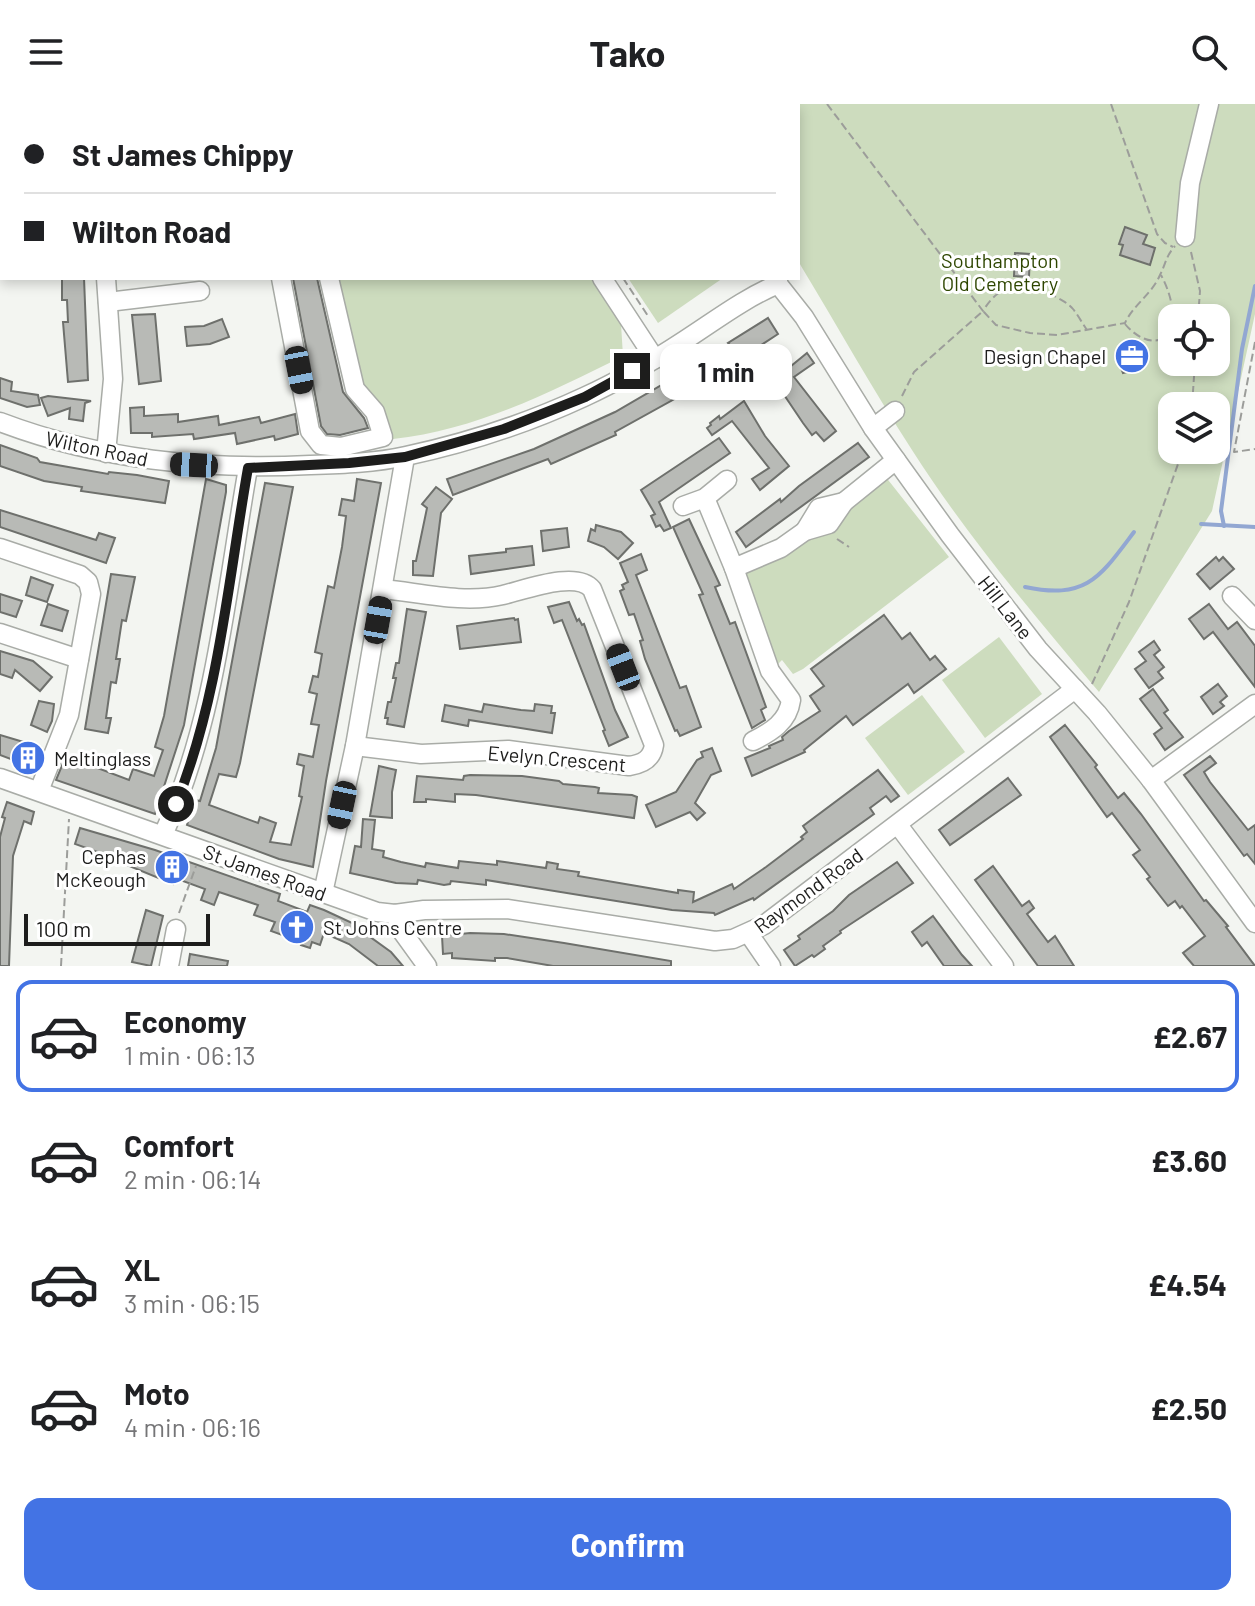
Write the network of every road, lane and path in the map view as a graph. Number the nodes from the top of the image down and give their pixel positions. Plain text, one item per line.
1 (827, 104) edge
2 (1111, 104) edge
3 (1209, 104) edge
4 (1185, 237) joint
5 (1161, 275) junction
6 (106, 280) edge
7 (281, 280) edge
8 (329, 280) edge
9 (603, 280) edge
10 (778, 281) edge
11 (200, 291) dead end
12 (108, 302) junction
13 (1199, 304) edge
14 (983, 311) junction
15 (1125, 323) junction
16 (1087, 331) junction
17 (1255, 342) edge
18 (655, 359) junction
19 (895, 411) joint
20 (0, 422) edge
21 (873, 428) junction
22 (383, 437) junction
23 (1255, 449) edge
24 (106, 453) junction
25 (395, 458) junction
26 (896, 460) junction
27 (1178, 464) edge
28 (248, 468) junction
29 (727, 480) dead end
30 (705, 498) junction
31 (683, 506) dead end
32 (0, 548) edge
33 (734, 568) junction
34 (383, 589) junction
35 (1232, 596) dead end
36 (1255, 620) edge
37 (0, 633) edge
38 (79, 659) junction
39 (1084, 686) junction
40 (1255, 704) edge
41 (753, 741) dead end
42 (355, 746) junction
43 (0, 778) edge
44 (1151, 780) junction
45 (39, 791) junction
46 (69, 801) junction
47 (898, 825) junction
48 (163, 835) junction
49 (202, 849) junction
50 (323, 893) junction
51 (395, 914) junction
52 (1255, 923) edge
53 (176, 929) joint
54 (749, 934) junction
55 (61, 966) edge
56 (169, 966) edge
57 (427, 966) edge
58 (771, 966) edge
59 (1004, 966) edge

1 - 14 path
2 - 5 path
3 - 4 street
4 - 13 path
5 - 15 path
5 - 15 path
6 - 12 street
7 - 22 street
8 - 22 street
9 - 18 street
10 - 18 street, Wilton Road
10 - 21 street, Hill Lane
11 - 12 street
12 - 24 street
14 - 16 path
14 - 16 path
14 - 19 path
15 - 16 path
17 - 23 path
18 - 25 street, Wilton Road
19 - 21 street
20 - 24 street, Wilton Road
21 - 26 street, Hill Lane
22 - 25 street
24 - 28 street, Wilton Road
25 - 28 street, Wilton Road
25 - 34 street
26 - 33 street
26 - 39 street, Hill Lane
27 - 39 path
28 - 48 street
29 - 30 street
30 - 31 street
30 - 33 street
32 - 38 street
33 - 41 street
34 - 42 street
34 - 42 street, Evelyn Crescent
35 - 36 street
37 - 38 street
38 - 45 street
39 - 44 street, Hill Lane
39 - 47 street, Raymond Road
40 - 44 street
42 - 50 street
43 - 45 street, St James Road
44 - 52 street, Hill Lane
45 - 46 street, St James Road
46 - 48 street, St James Road
46 - 55 path
47 - 54 street, Raymond Road
47 - 59 street
48 - 49 street, St James Road
49 - 50 street, St James Road
49 - 53 path
50 - 51 street, St James Road
51 - 54 street, Raymond Road
51 - 57 street
53 - 56 street
54 - 58 street

